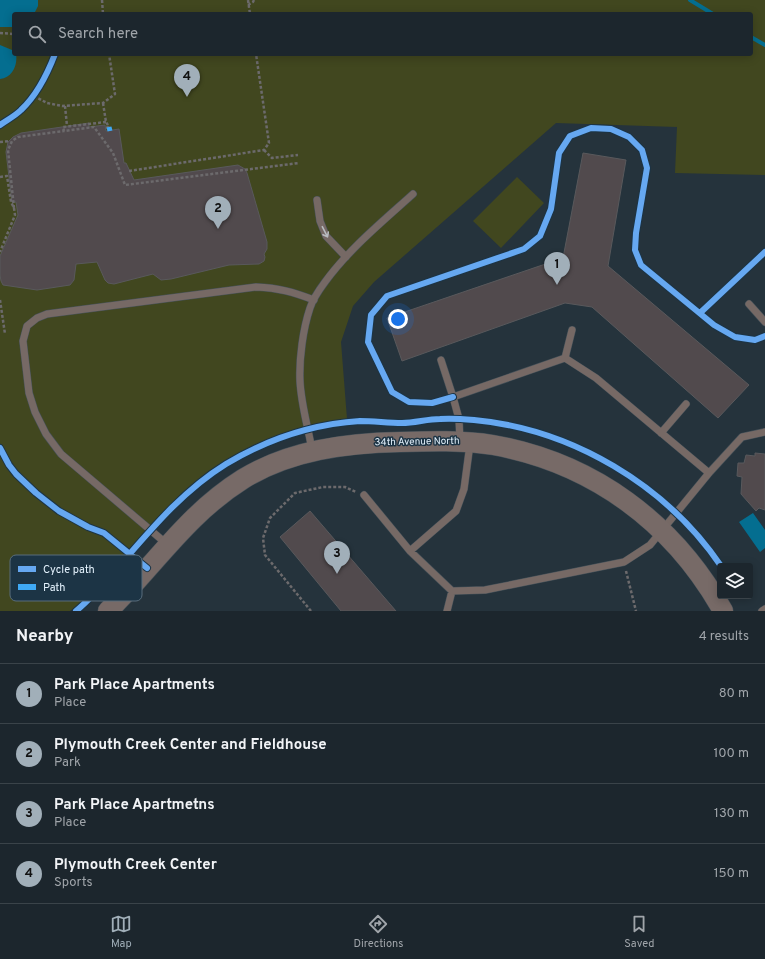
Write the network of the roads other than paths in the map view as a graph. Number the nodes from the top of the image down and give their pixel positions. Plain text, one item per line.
1 (413, 194) dead end
2 (317, 200) dead end
3 (346, 257) junction
4 (314, 300) junction
5 (749, 304) dead end
6 (765, 322) edge
7 (572, 330) dead end
8 (565, 358) junction
9 (440, 360) dead end
10 (453, 397) junction
11 (686, 404) dead end
12 (765, 432) edge
13 (661, 433) junction
14 (465, 442) junction
15 (312, 452) junction
16 (709, 473) junction
17 (364, 495) road end
18 (662, 531) junction
19 (168, 545) junction
20 (410, 551) junction
21 (142, 574) edge
22 (452, 591) junction
23 (117, 601) edge
24 (765, 609) edge
25 (108, 611) edge
26 (447, 611) edge
27 (723, 611) edge
28 (762, 611) edge

1 - 3 lane
2 -> 3 lane
3 - 4 lane
4 - 15 lane
4 - 19 lane
5 - 6 lane
7 - 8 lane
8 - 10 lane
8 - 13 lane
9 - 10 lane
10 - 14 lane
11 - 13 lane
12 - 16 lane
13 - 16 lane
14 - 15 street, 34th Avenue North
14 - 18 street, 34th Avenue North
14 - 20 lane
15 - 19 street, 34th Avenue North
16 - 18 lane
17 - 20 lane
18 - 22 lane
18 - 27 street, 34th Avenue North
19 - 21 street, 34th Avenue North
20 - 22 lane
22 - 26 lane
23 - 25 street, 34th Avenue North
24 - 28 lane

